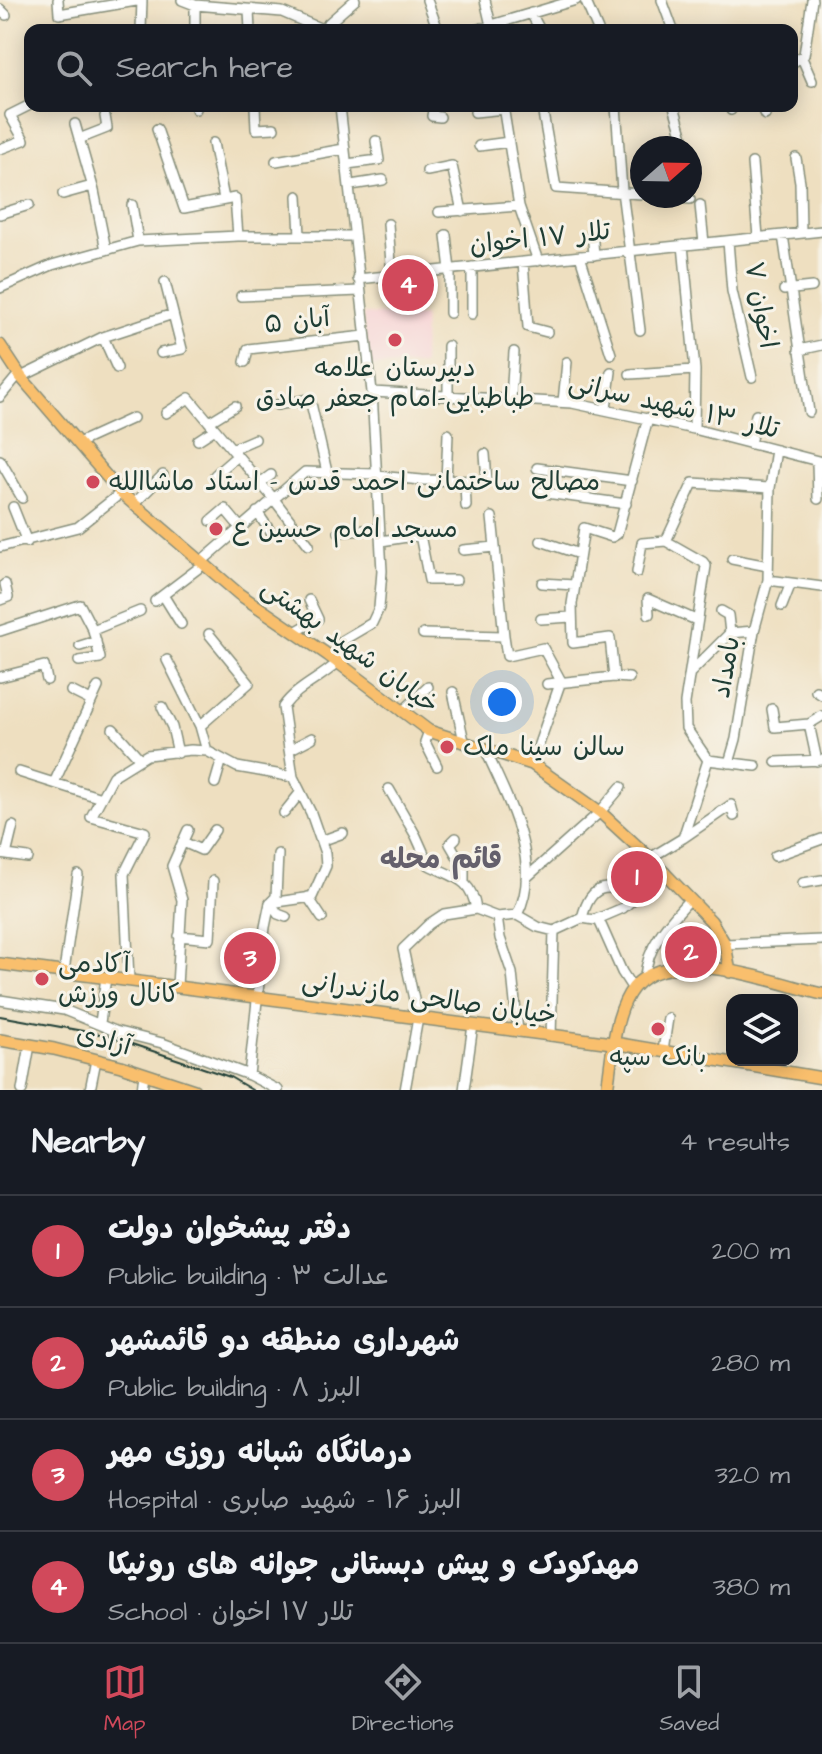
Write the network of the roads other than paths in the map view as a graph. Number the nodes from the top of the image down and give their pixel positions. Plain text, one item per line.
1 (58, 0) edge
2 (142, 0) edge
3 (182, 0) edge
4 (355, 0) edge
5 (427, 0) edge
6 (485, 0) edge
7 (576, 0) edge
8 (585, 0) edge
9 (662, 0) edge
10 (812, 0) edge
11 (548, 4) edge
12 (86, 5) edge
13 (195, 5) junction
14 (254, 7) edge
15 (531, 13) junction
16 (141, 24) edge
17 (195, 24) edge
18 (309, 24) edge
19 (329, 24) edge
20 (436, 24) edge
21 (490, 24) edge
22 (502, 24) edge
23 (537, 24) edge
24 (595, 24) edge
25 (671, 24) edge
26 (798, 56) edge
27 (798, 61) edge
28 (812, 81) dead end
29 (24, 108) edge
30 (255, 112) edge
31 (341, 112) edge
32 (433, 112) edge
33 (505, 112) edge
34 (616, 112) edge
35 (676, 112) edge
36 (543, 113) dead end
37 (105, 116) dead end
38 (440, 117) dead end
39 (75, 124) dead end
40 (274, 128) dead end
41 (157, 129) dead end
42 (683, 136) edge
43 (79, 139) junction
44 (376, 141) dead end
45 (509, 142) junction
46 (213, 143) dead end
47 (479, 146) dead end
48 (0, 149) edge
49 (344, 149) junction
50 (796, 158) dead end
51 (276, 161) dead end
52 (752, 163) dead end
53 (347, 164) junction
54 (427, 171) dead end
55 (383, 180) dead end
56 (351, 185) junction
57 (92, 186) junction
58 (622, 191) junction
59 (630, 192) edge
60 (63, 194) dead end
61 (298, 196) dead end
62 (224, 199) junction
63 (29, 205) dead end
64 (132, 205) dead end
65 (519, 206) junction
66 (700, 208) edge
67 (462, 211) junction
68 (439, 212) dead end
69 (0, 214) edge
70 (388, 224) dead end
71 (592, 231) dead end
72 (822, 231) edge
73 (801, 233) junction
74 (446, 235) dead end
75 (783, 235) junction
76 (238, 236) junction
77 (300, 236) junction
78 (353, 236) junction
79 (758, 237) junction
80 (138, 241) junction
81 (728, 241) junction
82 (704, 243) junction
83 (683, 245) junction
84 (106, 250) junction
85 (628, 251) junction
86 (594, 255) junction
87 (580, 256) junction
88 (538, 261) junction
89 (523, 262) junction
90 (472, 267) junction
91 (450, 270) junction
92 (392, 276) junction
93 (358, 279) junction
94 (165, 282) dead end
95 (812, 287) dead end
96 (0, 288) edge
97 (787, 290) junction
98 (360, 291) junction
99 (241, 296) dead end
100 (450, 313) dead end
101 (173, 314) junction
102 (472, 314) dead end
103 (640, 330) dead end
104 (547, 332) dead end
105 (365, 336) junction
106 (103, 337) junction
107 (0, 345) edge
108 (822, 345) edge
109 (448, 346) dead end
110 (799, 350) junction
111 (514, 352) dead end
112 (161, 353) dead end
113 (611, 354) dead end
114 (245, 362) dead end
115 (567, 362) dead end
116 (117, 368) dead end
117 (611, 372) dead end
118 (630, 374) dead end
119 (695, 374) junction
120 (20, 376) junction
121 (752, 377) dead end
122 (706, 378) dead end
123 (372, 392) junction
124 (448, 396) junction
125 (0, 397) edge
126 (511, 399) junction
127 (563, 402) junction
128 (277, 405) dead end
129 (235, 406) dead end
130 (606, 409) junction
131 (809, 412) dead end
132 (166, 413) dead end
133 (756, 415) dead end
134 (133, 418) dead end
135 (648, 418) junction
136 (212, 425) junction
137 (694, 429) junction
138 (448, 434) dead end
139 (255, 439) dead end
140 (198, 440) dead end
141 (78, 443) junction
142 (750, 444) junction
143 (776, 450) junction
144 (235, 452) junction
145 (485, 454) dead end
146 (0, 460) edge
147 (820, 462) edge
148 (537, 468) dead end
149 (327, 472) junction
150 (163, 475) dead end
151 (215, 475) dead end
152 (271, 475) dead end
153 (376, 475) junction
154 (446, 481) junction
155 (465, 481) junction
156 (632, 481) junction
157 (260, 483) junction
158 (770, 488) junction
159 (539, 492) dead end
160 (121, 493) junction
161 (22, 498) dead end
162 (273, 498) junction
163 (818, 499) dead end
164 (134, 504) junction
165 (626, 504) junction
166 (466, 506) dead end
167 (13, 507) dead end
168 (257, 512) junction
169 (492, 517) dead end
170 (211, 521) dead end
171 (240, 527) junction
172 (379, 529) junction
173 (270, 531) dead end
174 (339, 532) dead end
175 (381, 541) junction
176 (541, 541) dead end
177 (666, 541) junction
178 (27, 542) junction
179 (309, 545) dead end
180 (0, 547) edge
181 (495, 547) junction
182 (463, 550) dead end
183 (579, 554) junction
184 (732, 559) dead end
185 (203, 563) junction
186 (768, 566) junction
187 (637, 572) dead end
188 (456, 580) dead end
189 (768, 580) junction
190 (542, 583) dead end
191 (791, 583) junction
192 (5, 584) dead end
193 (574, 585) junction
194 (822, 587) edge
195 (0, 600) edge
196 (309, 600) dead end
197 (782, 606) dead end
198 (140, 611) dead end
199 (721, 611) dead end
200 (649, 614) dead end
201 (571, 617) junction
202 (541, 619) dead end
203 (696, 620) junction
204 (181, 624) dead end
205 (93, 630) junction
206 (0, 631) edge
207 (754, 631) junction
208 (295, 632) junction
209 (730, 633) junction
210 (209, 634) dead end
211 (423, 634) dead end
212 (504, 636) junction
213 (96, 641) junction
214 (80, 646) dead end
215 (167, 660) dead end
216 (79, 661) dead end
217 (337, 662) junction
218 (690, 673) junction
219 (0, 677) edge
220 (614, 677) junction
221 (629, 678) dead end
222 (47, 680) dead end
223 (561, 681) junction
224 (547, 684) dead end
225 (98, 687) dead end
226 (428, 687) dead end
227 (71, 691) dead end
228 (453, 692) dead end
229 (91, 701) junction
230 (162, 707) dead end
231 (772, 709) dead end
232 (402, 712) junction
233 (822, 716) edge
234 (809, 724) junction
235 (200, 726) junction
236 (113, 729) dead end
237 (429, 731) junction
238 (312, 738) dead end
239 (464, 741) junction
240 (289, 750) junction
241 (207, 751) junction
242 (486, 751) junction
243 (178, 753) junction
244 (140, 759) junction
245 (222, 759) junction
246 (708, 760) junction
247 (820, 760) edge
248 (776, 762) dead end
249 (729, 763) junction
250 (532, 764) junction
251 (437, 766) dead end
252 (756, 766) dead end
253 (19, 772) dead end
254 (293, 777) junction
255 (54, 783) junction
256 (215, 783) dead end
257 (621, 787) dead end
258 (389, 789) dead end
259 (300, 793) junction
260 (101, 798) junction
261 (600, 812) junction
262 (284, 813) dead end
263 (734, 816) dead end
264 (410, 825) junction
265 (13, 826) dead end
266 (398, 826) dead end
267 (188, 830) dead end
268 (215, 830) dead end
269 (343, 833) dead end
270 (456, 838) dead end
271 (683, 838) junction
272 (822, 839) edge
273 (321, 841) junction
274 (183, 842) junction
275 (278, 854) dead end
276 (3, 855) edge
277 (775, 856) dead end
278 (28, 858) dead end
279 (650, 858) junction
280 (665, 872) junction
281 (78, 875) dead end
282 (526, 878) junction
283 (822, 880) edge
284 (213, 881) dead end
285 (464, 882) junction
286 (803, 883) dead end
287 (637, 895) junction
288 (308, 897) junction
289 (690, 899) junction
290 (270, 903) junction
291 (476, 909) junction
292 (517, 915) junction
293 (286, 917) dead end
294 (497, 917) junction
295 (322, 918) dead end
296 (582, 918) junction
297 (598, 918) junction
298 (554, 931) junction
299 (405, 933) dead end
300 (179, 936) junction
301 (822, 940) edge
302 (725, 944) junction
303 (404, 947) junction
304 (0, 964) edge
305 (64, 971) junction
306 (730, 972) junction
307 (106, 977) junction
308 (645, 977) junction
309 (129, 980) junction
310 (177, 986) junction
311 (633, 989) junction
312 (822, 994) edge
313 (259, 997) junction
314 (0, 1000) edge
315 (418, 1018) junction
316 (668, 1018) dead end
317 (100, 1023) junction
318 (473, 1025) junction
319 (518, 1032) junction
320 (551, 1036) junction
321 (0, 1040) edge
322 (30, 1045) junction
323 (614, 1045) junction
324 (663, 1051) junction
325 (96, 1060) junction
326 (144, 1074) junction
327 (249, 1075) junction
328 (822, 1078) edge
329 (822, 1086) edge
330 (175, 1087) edge
331 (22, 1090) edge
332 (90, 1090) edge
333 (142, 1090) edge
334 (194, 1090) edge
335 (278, 1090) edge
336 (405, 1090) edge
337 (464, 1090) edge
338 (607, 1090) edge

1 - 12 street
2 - 12 street
2 - 16 street
3 - 13 street
4 - 19 street
5 - 20 street
6 - 21 street
7 - 11 street
8 - 24 street
9 - 25 street
10 - 26 street
11 - 15 street
13 - 14 street
13 - 17 street
14 - 18 street
15 - 22 street
15 - 23 street
27 - 28 street
29 - 48 street
30 - 40 street
31 - 49 street
32 - 38 street
33 - 45 street
34 - 58 street
35 - 42 street
36 - 58 street
37 - 43 street
39 - 43 street
41 - 62 street
43 - 57 street
44 - 53 street
45 - 47 street
45 - 65 street
46 - 62 street
49 - 51 street
49 - 53 street
50 - 73 street
52 - 79 street
53 - 56 street
54 - 67 street
55 - 56 street
56 - 78 street
57 - 60 street
57 - 84 street
58 - 59 street
58 - 85 street
61 - 77 street
62 - 76 street
63 - 69 street
64 - 80 street
65 - 67 street
65 - 88 street
66 - 82 street
67 - 68 street
70 - 92 street
71 - 86 street
72 - 73 street, تلار ۱۷ اخوان
73 - 75 street, تلار ۱۷ اخوان
74 - 91 street
75 - 79 street, تلار ۱۷ اخوان
75 - 97 street
76 - 77 street
76 - 80 street
77 - 78 street
78 - 93 street
79 - 81 street, تلار ۱۷ اخوان
80 - 84 street
81 - 82 street, تلار ۱۷ اخوان
81 - 121 street, اخوان ۷
82 - 83 street, تلار ۱۷ اخوان
83 - 85 street, تلار ۱۷ اخوان
83 - 119 street
84 - 96 street
85 - 86 street, تلار ۱۷ اخوان
85 - 103 street
86 - 87 street, تلار ۱۷ اخوان
87 - 88 street, تلار ۱۷ اخوان
87 - 113 street
88 - 89 street, تلار ۱۷ اخوان
89 - 90 street, تلار ۱۷ اخوان
89 - 104 street
90 - 91 street, تلار ۱۷ اخوان
90 - 102 street
91 - 92 street, تلار ۱۷ اخوان
91 - 100 street
92 - 93 street, تلار ۱۷ اخوان
93 - 98 street
94 - 101 street
95 - 97 street
97 - 110 street
98 - 99 street
98 - 105 street
101 - 106 street
101 - 112 street
105 - 114 street, آبان ۵
105 - 123 street
106 - 116 street
106 - 120 street
107 - 120 main road, خیابان شهید بهشتی
108 - 110 street
109 - 124 street
110 - 131 street
111 - 126 street
115 - 127 street
117 - 130 street
118 - 119 street
119 - 122 street
119 - 137 street
120 - 125 street
120 - 141 main road, خیابان شهید بهشتی
123 - 124 street, تلار ۱۳ شهید سرانی
123 - 153 street
124 - 126 street, تلار ۱۳ شهید سرانی
126 - 127 street, تلار ۱۳ شهید سرانی
127 - 130 street, تلار ۱۳ شهید سرانی
128 - 149 street
129 - 136 street
130 - 135 street, تلار ۱۳ شهید سرانی
132 - 136 street
133 - 142 street
134 - 141 street
135 - 137 street, تلار ۱۳ شهید سرانی
135 - 156 street
136 - 140 street
136 - 144 street
137 - 142 street, تلار ۱۳ شهید سرانی
138 - 154 street
139 - 144 street
141 - 160 main road, خیابان شهید بهشتی
142 - 143 street, تلار ۱۳ شهید سرانی
143 - 147 street, تلار ۱۳ شهید سرانی
143 - 158 street, بامداد
144 - 151 street
144 - 157 street
145 - 155 street
146 - 161 street
147 - 163 street
148 - 156 street
149 - 153 street
149 - 162 street
150 - 164 street
152 - 157 street
153 - 154 street
153 - 172 street
154 - 155 street
155 - 166 street
156 - 165 street
157 - 162 street
158 - 177 street
158 - 186 street, بامداد
159 - 165 street
160 - 164 main road, خیابان شهید بهشتی
160 - 178 street
162 - 168 street
162 - 179 street
164 - 185 main road, خیابان شهید بهشتی
165 - 183 street
167 - 178 street
168 - 171 street
168 - 173 street
169 - 181 street
170 - 171 street
171 - 185 street
172 - 174 street
172 - 175 street
175 - 188 street
175 - 217 street
176 - 183 street
177 - 187 street
177 - 203 street
178 - 180 street
181 - 182 street
181 - 212 street
183 - 193 street
184 - 186 street
185 - 204 street
185 - 208 main road, خیابان شهید بهشتی
186 - 189 street, بامداد
189 - 191 street
189 - 207 street, بامداد
190 - 193 street
191 - 194 street
191 - 197 street
192 - 195 street
193 - 201 street
196 - 208 street
198 - 205 street
199 - 209 street
200 - 203 street
201 - 202 street
201 - 220 street
203 - 218 street
205 - 206 street
205 - 213 street
207 - 209 street
207 - 249 street, بامداد
208 - 217 main road, خیابان شهید بهشتی
209 - 218 street
210 - 235 street
211 - 212 street
212 - 223 street
213 - 214 street
213 - 216 street
215 - 235 street
217 - 232 main road, خیابان شهید بهشتی
217 - 240 street
218 - 246 street
219 - 222 street
220 - 221 street
220 - 223 street
223 - 224 street
223 - 250 street
225 - 229 street
226 - 232 street
227 - 229 street
228 - 239 street
229 - 255 street
230 - 243 street
231 - 234 street
232 - 237 main road, خیابان شهید بهشتی
233 - 234 street
234 - 247 street
235 - 241 street
236 - 244 street
237 - 239 main road, خیابان شهید بهشتی
237 - 251 street
238 - 240 street
239 - 242 main road, خیابان شهید بهشتی
240 - 254 street
241 - 243 street
241 - 245 street
242 - 250 main road, خیابان شهید بهشتی
242 - 282 street
243 - 244 street
244 - 260 street
245 - 254 street
245 - 256 street
246 - 249 street
246 - 271 street
247 - 248 street
249 - 252 street
250 - 261 main road, خیابان شهید بهشتی
253 - 255 street
254 - 259 street
255 - 260 street
257 - 261 street
258 - 264 street
259 - 262 street
259 - 273 street
260 - 309 street
261 - 279 main road, خیابان شهید بهشتی
261 - 282 street
263 - 271 street
264 - 266 street
264 - 285 street
265 - 276 street
267 - 274 street
268 - 274 street
269 - 273 street
270 - 285 street
271 - 279 street
272 - 277 street
273 - 288 street
274 - 300 street
275 - 290 street
276 - 278 street
279 - 280 main road, خیابان شهید بهشتی
280 - 287 street
280 - 289 main road, خیابان شهید بهشتی
281 - 305 street
282 - 292 street
283 - 286 street
284 - 300 street
285 - 291 street
287 - 296 street
287 - 297 street
288 - 290 street
288 - 295 street
289 - 302 main road, خیابان شهید بهشتی
289 - 308 street
290 - 293 street
290 - 313 street
291 - 294 street
291 - 303 street
292 - 294 street
292 - 298 street
294 - 319 street
296 - 297 street
296 - 298 street
297 - 311 street
298 - 320 street
299 - 303 street
300 - 310 street
301 - 302 street
302 - 306 main road, خیابان شهید بهشتی
303 - 315 street
304 - 305 main road, خیابان صالحی مازندرانی
305 - 307 main road, خیابان صالحی مازندرانی
306 - 308 main road
306 - 312 main road
307 - 309 main road, خیابان صالحی مازندرانی
307 - 317 street
308 - 311 main road
309 - 310 main road, خیابان صالحی مازندرانی
310 - 313 main road, خیابان صالحی مازندرانی
311 - 323 main road
313 - 315 main road, خیابان صالحی مازندرانی
313 - 327 street
314 - 317 street
315 - 318 main road, خیابان صالحی مازندرانی
315 - 336 street
316 - 324 street
317 - 327 street
318 - 319 main road, خیابان صالحی مازندرانی
318 - 337 street
319 - 320 main road, خیابان صالحی مازندرانی
320 - 323 main road, خیابان صالحی مازندرانی
321 - 322 main road, آزادی
322 - 325 main road, آزادی
322 - 331 street
323 - 324 main road, خیابان صالحی مازندرانی
323 - 329 main road, خیابان صالحی مازندرانی
323 - 338 main road
324 - 328 main road, خیابان صالحی مازندرانی
325 - 326 main road, آزادی
325 - 332 street
326 - 330 main road, آزادی
326 - 333 street
327 - 335 street
330 - 334 main road, آزادی

